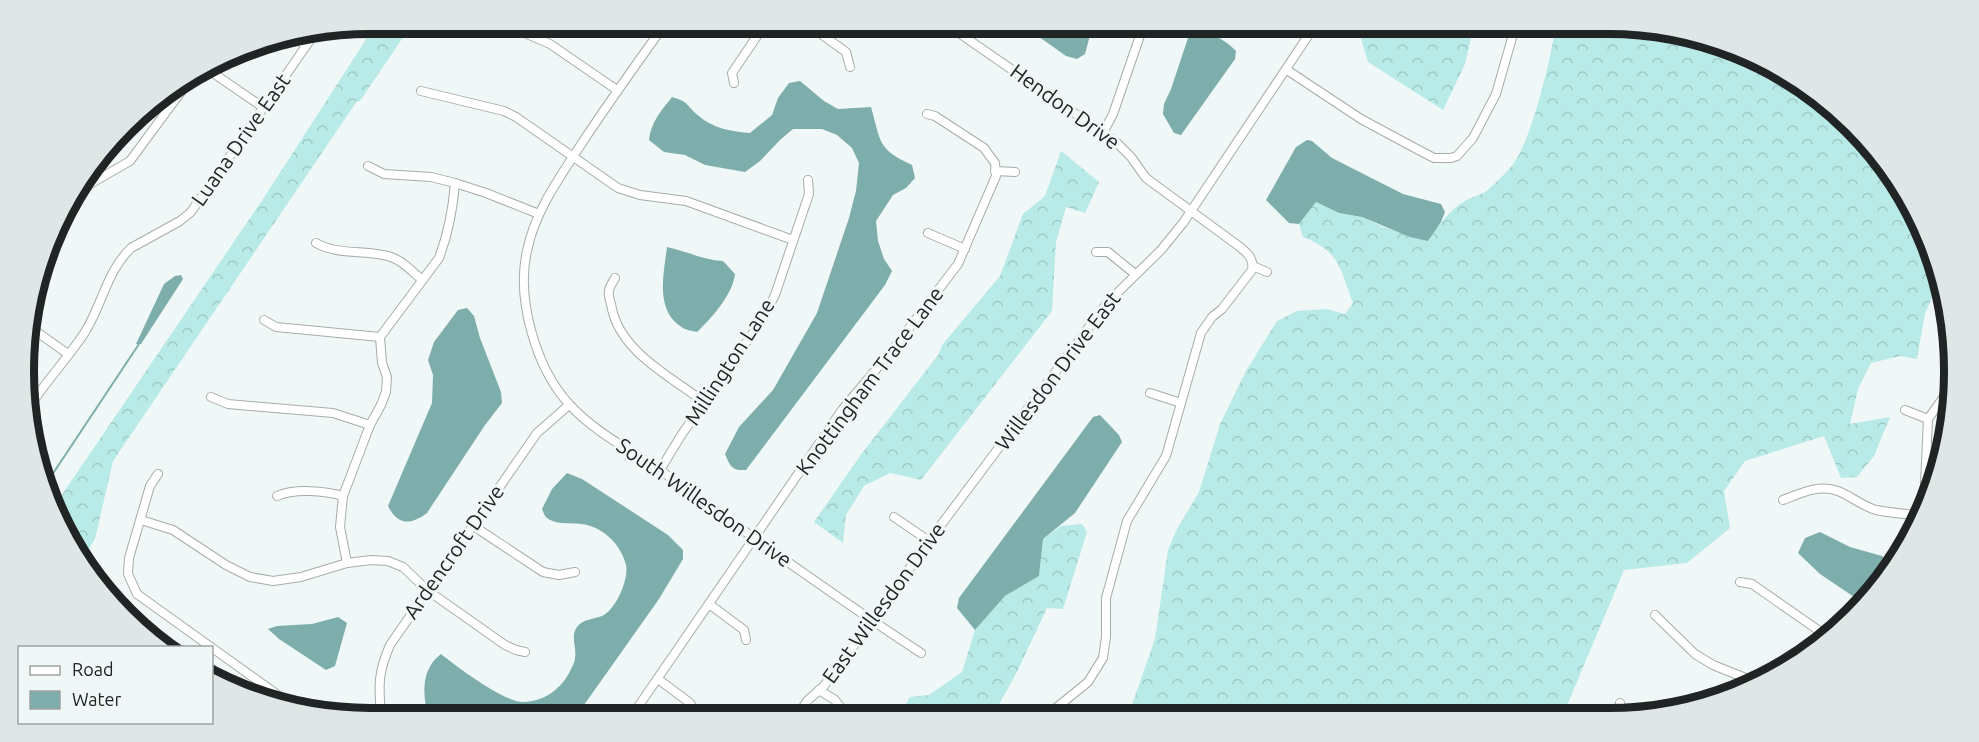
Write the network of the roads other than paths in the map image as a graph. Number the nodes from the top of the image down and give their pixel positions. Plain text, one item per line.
1 (527, 34) edge
2 (658, 34) edge
3 (758, 34) edge
4 (821, 34) edge
5 (960, 34) edge
6 (1141, 34) edge
7 (1310, 34) edge
8 (1513, 34) edge
9 (310, 40) edge
10 (300, 42) edge
11 (306, 46) junction
12 (850, 67) dead end
13 (1287, 70) junction
14 (214, 74) edge
15 (734, 83) dead end
16 (617, 90) junction
17 (421, 91) dead end
18 (179, 94) edge
19 (264, 108) junction
20 (927, 114) dead end
21 (1103, 133) junction
22 (573, 157) junction
23 (368, 166) dead end
24 (995, 171) junction
25 (1015, 172) dead end
26 (808, 180) dead end
27 (92, 183) edge
28 (455, 183) junction
29 (1191, 212) junction
30 (539, 214) junction
31 (928, 233) dead end
32 (793, 240) junction
33 (316, 243) dead end
34 (965, 249) junction
35 (1096, 252) dead end
36 (1252, 268) junction
37 (1267, 272) dead end
38 (1135, 274) junction
39 (615, 278) dead end
40 (422, 280) junction
41 (264, 320) dead end
42 (37, 332) edge
43 (380, 337) junction
44 (68, 354) junction
45 (1150, 393) dead end
46 (212, 397) dead end
47 (1944, 397) edge
48 (35, 398) edge
49 (704, 402) junction
50 (1181, 403) junction
51 (570, 405) junction
52 (1905, 410) dead end
53 (1929, 419) junction
54 (370, 425) junction
55 (660, 470) junction
56 (158, 474) dead end
57 (1925, 484) edge
58 (277, 496) dead end
59 (343, 496) junction
60 (1783, 501) dead end
61 (1913, 514) edge
62 (948, 515) joint
63 (894, 517) dead end
64 (141, 520) junction
65 (472, 525) junction
66 (754, 539) junction
67 (929, 541) junction
68 (347, 563) junction
69 (575, 572) dead end
70 (1740, 582) dead end
71 (427, 590) junction
72 (709, 604) junction
73 (1655, 615) dead end
74 (872, 621) junction
75 (1821, 632) edge
76 (746, 640) dead end
77 (210, 646) edge
78 (213, 648) edge
79 (525, 652) dead end
80 (921, 653) dead end
81 (1746, 678) edge
82 (658, 679) junction
83 (819, 690) junction
84 (276, 694) edge
85 (1620, 703) dead end
86 (1621, 707) edge
87 (380, 708) edge
88 (637, 708) edge
89 (693, 708) edge
90 (802, 708) edge
91 (841, 708) edge
92 (1056, 708) dead end

1 - 16 street
2 - 16 street, South Willesdon Drive
3 - 15 street
4 - 12 street
5 - 21 street, Hendon Drive
6 - 21 street
7 - 13 street, Willesdon Drive East
8 - 13 street
9 - 11 street, Luana Drive East
10 - 11 street
11 - 19 street, Luana Drive East
13 - 29 street, Willesdon Drive East
14 - 19 street
16 - 22 street, South Willesdon Drive
17 - 22 street
18 - 27 street
19 - 44 street, Luana Drive East
20 - 24 street
21 - 29 street, Hendon Drive
22 - 30 street, South Willesdon Drive
22 - 32 street
23 - 28 street
24 - 25 street
24 - 34 street, Knottingham Trace Lane
26 - 32 street, Millington Lane
28 - 30 street
28 - 40 street
29 - 36 street, Hendon Drive
29 - 38 street, Willesdon Drive East
30 - 51 street, South Willesdon Drive
31 - 34 street
32 - 49 street, Millington Lane
33 - 40 street
34 - 66 street, Knottingham Trace Lane
35 - 38 street
36 - 37 street
36 - 50 street
38 - 62 street, Willesdon Drive East
39 - 49 street
40 - 43 street
41 - 43 street
42 - 44 street
43 - 54 street
44 - 48 street, Luana Drive East
45 - 50 street
46 - 54 street
47 - 53 street
49 - 55 street, Millington Lane
50 - 92 street
51 - 55 street, South Willesdon Drive
51 - 65 street, Ardencroft Drive
52 - 53 street
53 - 57 street
54 - 59 street
55 - 66 street, South Willesdon Drive
56 - 64 street
58 - 59 street
59 - 68 street
60 - 61 street
62 - 67 street, East Willesdon Drive
63 - 67 street
64 - 68 street
64 - 77 street
65 - 69 street
65 - 71 street, Ardencroft Drive
66 - 72 street, Knottingham Trace Lane
66 - 74 street, South Willesdon Drive
67 - 74 street, East Willesdon Drive
68 - 71 street
70 - 75 street
71 - 79 street
71 - 87 street, Ardencroft Drive
72 - 76 street
72 - 82 street, Knottingham Trace Lane
73 - 81 street
74 - 80 street, South Willesdon Drive
74 - 83 street, East Willesdon Drive
78 - 84 street
82 - 88 street, Knottingham Trace Lane
82 - 89 street
83 - 90 street, East Willesdon Drive
83 - 91 street
85 - 86 street

